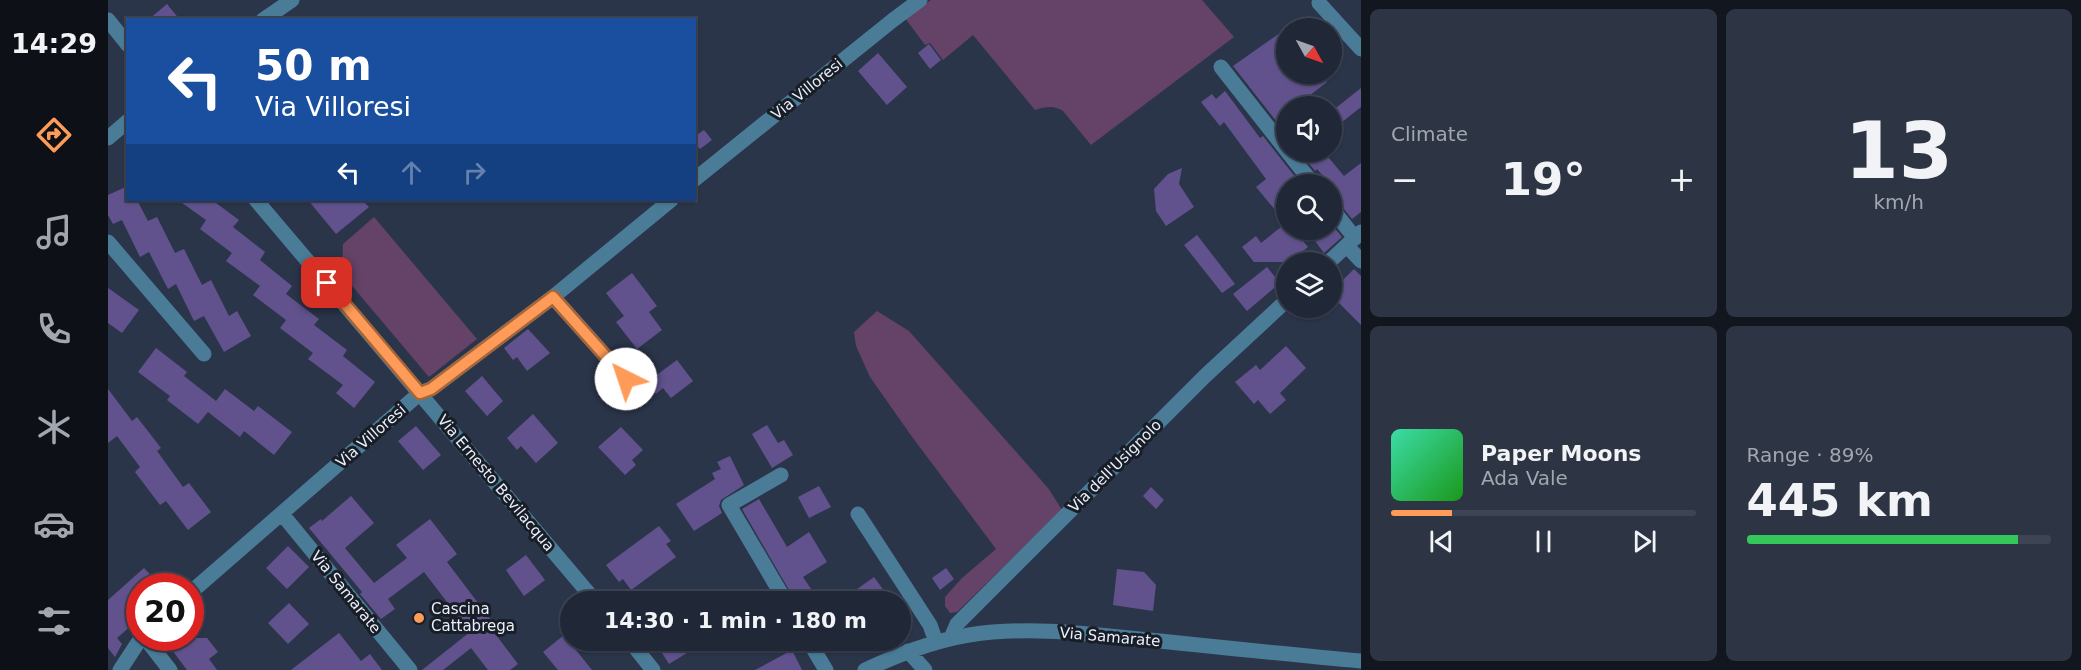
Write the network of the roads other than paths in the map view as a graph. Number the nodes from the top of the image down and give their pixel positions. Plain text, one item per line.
1 (292, 0) edge
2 (920, 0) edge
3 (1319, 3) dead end
4 (266, 18) edge
5 (108, 20) edge
6 (126, 42) edge
7 (1361, 49) edge
8 (1221, 67) dead end
9 (126, 123) edge
10 (108, 138) edge
11 (1305, 174) edge
12 (696, 178) edge
13 (257, 201) edge
14 (670, 201) edge
15 (1342, 223) edge
16 (1354, 239) edge
17 (108, 242) edge
18 (1340, 252) edge
19 (1361, 261) edge
20 (553, 297) junction
21 (1276, 310) edge
22 (204, 354) dead end
23 (626, 379) dead end
24 (420, 393) junction
25 (781, 475) dead end
26 (282, 514) junction
27 (858, 514) dead end
28 (204, 581) edge
29 (587, 591) edge
30 (780, 591) edge
31 (944, 640) junction
32 (911, 650) edge
33 (134, 651) edge
34 (154, 651) edge
35 (637, 651) edge
36 (815, 651) edge
37 (908, 651) joint
38 (1361, 661) edge
39 (120, 670) edge
40 (170, 670) edge
41 (410, 670) edge
42 (653, 670) edge
43 (826, 670) edge
44 (865, 670) edge
45 (925, 670) edge

1 - 4 street
2 - 12 street, Via Villoresi
3 - 7 street
5 - 6 street
8 - 11 street
9 - 10 street
13 - 24 street, Via Ernesto Bevilacqua
14 - 20 street, Via Villoresi
15 - 16 street
16 - 18 street
16 - 19 street
17 - 22 street
20 - 23 street
20 - 24 street, Via Villoresi
21 - 31 street, Via dell'Usignolo
24 - 26 street, Via Villoresi
24 - 29 street, Via Ernesto Bevilacqua
25 - 30 street
26 - 28 street, Via Villoresi
26 - 41 street, Via Samarate
27 - 31 street
31 - 32 street, Via Samarate
31 - 38 street, Via Samarate
33 - 39 street
34 - 40 street
35 - 42 street
36 - 43 street
37 - 44 street, Via Samarate
37 - 45 street

